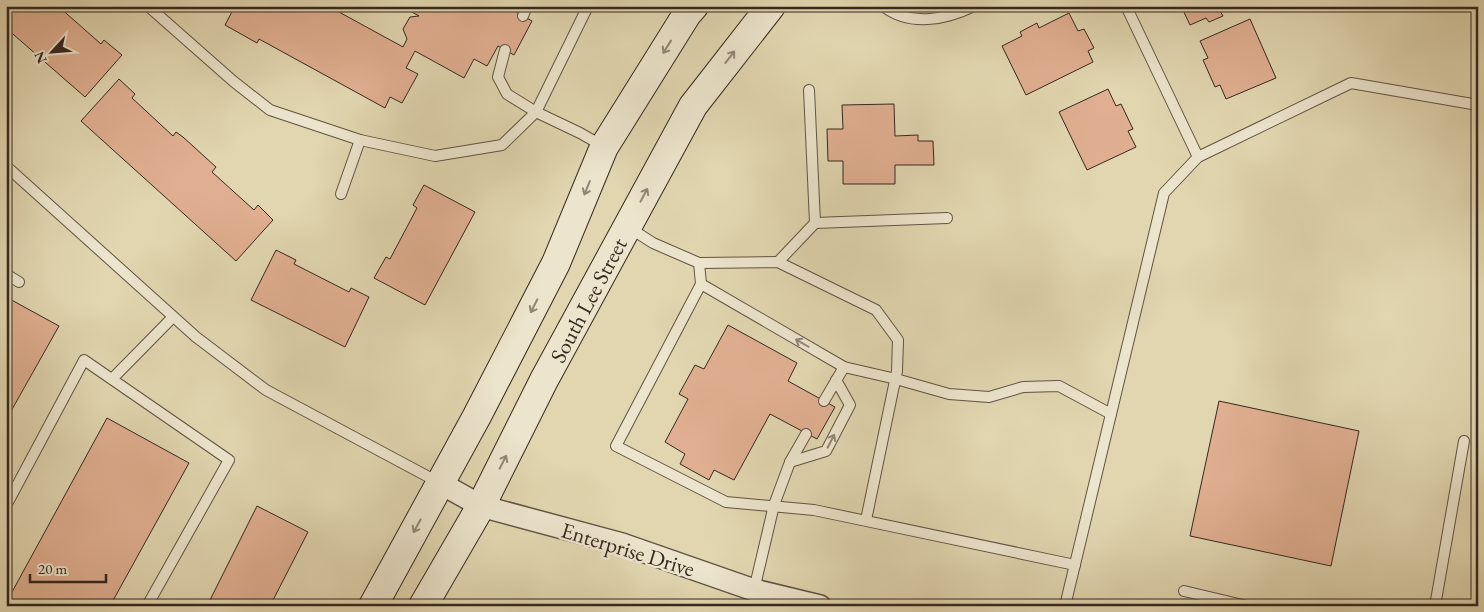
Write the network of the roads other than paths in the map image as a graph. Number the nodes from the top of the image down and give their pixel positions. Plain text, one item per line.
1 (148, 6) edge
2 (588, 6) edge
3 (694, 6) edge
4 (771, 6) edge
5 (883, 6) edge
6 (974, 6) edge
7 (1126, 6) edge
8 (505, 50) dead end
9 (809, 90) dead end
10 (1478, 105) edge
11 (536, 112) junction
12 (360, 140) junction
13 (604, 147) junction
14 (1198, 157) junction
15 (6, 166) edge
16 (341, 194) dead end
17 (947, 218) dead end
18 (815, 223) junction
19 (627, 226) junction
20 (778, 262) junction
21 (699, 263) junction
22 (6, 274) edge
23 (19, 282) dead end
24 (701, 284) junction
25 (173, 317) junction
26 (844, 367) junction
27 (112, 379) junction
28 (896, 379) junction
29 (836, 380) junction
30 (824, 401) dead end
31 (1111, 414) junction
32 (806, 434) dead end
33 (1464, 441) dead end
34 (790, 462) junction
35 (440, 483) junction
36 (774, 505) junction
37 (6, 506) edge
38 (481, 506) junction
39 (866, 520) junction
40 (1075, 565) junction
41 (754, 590) junction
42 (1184, 591) dead end
43 (147, 606) edge
44 (373, 606) edge
45 (423, 606) edge
46 (820, 606) edge
47 (1065, 606) edge
48 (1247, 606) edge
49 (1435, 606) edge

1 - 12 lane
2 - 11 lane
3 -> 13 main road, South Lee Street
19 -> 4 main road, South Lee Street
5 - 6 lane
7 - 14 lane
8 - 11 lane
9 - 18 lane
10 - 14 lane
11 - 12 lane
11 - 13 lane
12 - 16 lane
13 -> 35 main road, South Lee Street
14 - 31 lane
15 - 25 lane
17 - 18 lane
18 - 20 lane
19 - 21 lane
38 -> 19 main road, South Lee Street
20 - 21 lane
20 - 28 lane
21 - 24 lane
22 - 23 lane
26 -> 24 lane
24 - 36 lane
25 - 27 lane
25 - 35 lane
26 - 28 lane
26 - 29 lane
27 - 37 lane
27 - 43 lane
28 - 31 lane
28 - 39 lane
29 - 30 lane
34 -> 29 lane
31 - 40 lane
32 - 34 lane
33 - 49 lane
34 - 36 lane
35 - 38 street, Enterprise Drive
35 -> 44 main road, South Lee Street
36 - 39 lane
36 - 41 lane
38 - 41 street, Enterprise Drive
38 - 45 main road, South Lee Street
39 - 40 lane
40 - 47 lane
41 - 46 street, Enterprise Drive
42 - 48 lane

